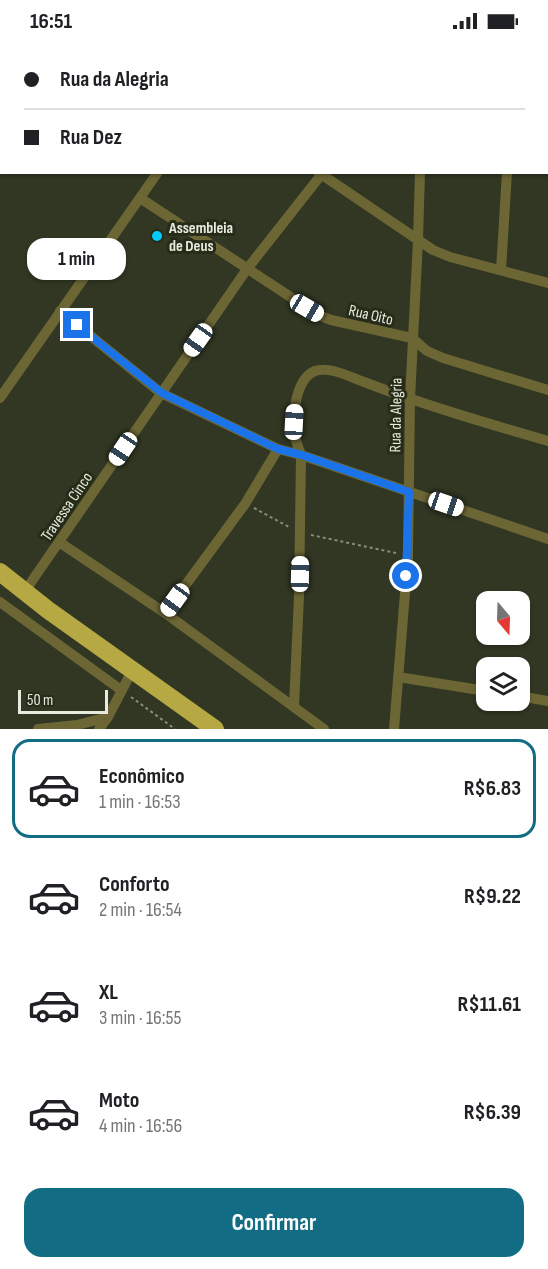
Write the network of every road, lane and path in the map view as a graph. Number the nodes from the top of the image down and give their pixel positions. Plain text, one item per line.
1 (157, 174) edge
2 (320, 174) edge
3 (420, 174) edge
4 (507, 174) edge
5 (140, 198) junction
6 (418, 240) junction
7 (247, 269) junction
8 (501, 270) junction
9 (548, 283) edge
10 (60, 311) junction
11 (412, 338) junction
12 (548, 390) edge
13 (162, 393) junction
14 (0, 398) edge
15 (410, 399) junction
16 (548, 441) edge
17 (278, 449) junction
18 (302, 455) junction
19 (409, 492) junction
20 (245, 504) junction
21 (300, 532) junction
22 (548, 539) edge
23 (59, 542) junction
24 (408, 556) junction
25 (0, 572) edge
26 (25, 591) junction
27 (0, 602) edge
28 (165, 613) junction
29 (132, 671) junction
30 (398, 677) junction
31 (476, 689) edge
32 (121, 690) junction
33 (530, 698) edge
34 (548, 701) edge
35 (294, 706) junction
36 (108, 717) junction
37 (38, 729) edge
38 (99, 729) edge
39 (175, 729) edge
40 (215, 729) edge
41 (324, 729) edge
42 (394, 729) edge

1 - 5 street
2 - 6 street
2 - 7 street, Travessa Cinco
3 - 6 street, Rua da Alegria
4 - 8 street
5 - 7 street, Rua Oito
5 - 10 street
6 - 8 street
6 - 11 street, Rua da Alegria
7 - 11 street, Rua Oito
7 - 13 street, Travessa Cinco
8 - 9 street
10 - 13 street
10 - 14 street
11 - 12 street, Rua Oito
11 - 15 street, Rua da Alegria
13 - 17 street
13 - 23 street, Travessa Cinco
15 - 16 street
15 - 18 street
15 - 19 street, Rua da Alegria
17 - 18 street
17 - 20 street
18 - 19 street
18 - 21 street
19 - 22 street
19 - 24 street, Rua da Alegria
20 - 21 path
20 - 28 street
21 - 24 path
21 - 35 street
23 - 26 street, Travessa Cinco
23 - 28 street
24 - 30 street, Rua da Alegria
25 - 26 highway
26 - 29 highway
27 - 32 street
28 - 35 street
29 - 32 street
29 - 40 highway
30 - 31 street
30 - 42 street, Rua da Alegria
32 - 36 street
32 - 39 path
33 - 34 street
35 - 41 street
36 - 37 street
36 - 38 street

